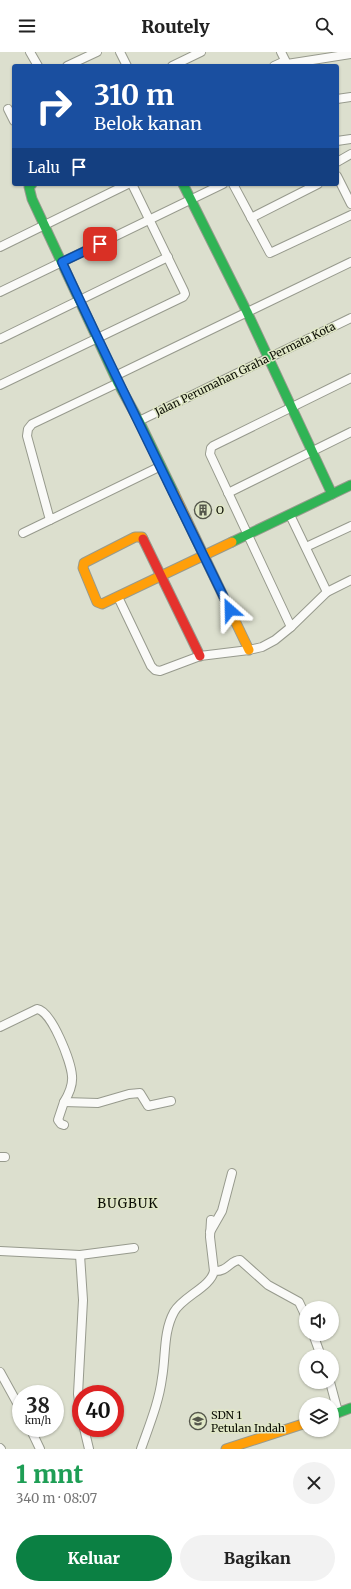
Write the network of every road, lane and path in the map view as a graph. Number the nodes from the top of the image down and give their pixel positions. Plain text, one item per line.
1 (30, 52) edge
2 (96, 52) edge
3 (120, 52) edge
4 (200, 52) edge
5 (282, 52) edge
6 (351, 54) edge
7 (37, 64) edge
8 (71, 64) edge
9 (126, 64) edge
10 (176, 64) edge
11 (287, 64) edge
12 (351, 97) edge
13 (339, 99) edge
14 (8, 109) dead end
15 (12, 118) edge
16 (351, 139) edge
17 (339, 141) edge
18 (351, 154) edge
19 (339, 161) edge
20 (339, 180) edge
21 (30, 186) edge
22 (124, 186) edge
23 (133, 186) edge
24 (184, 186) edge
25 (219, 186) edge
26 (234, 186) edge
27 (314, 186) edge
28 (190, 200) junction
29 (351, 204) edge
30 (351, 215) edge
31 (251, 218) junction
32 (149, 220) junction
33 (44, 225) junction
34 (0, 247) edge
35 (168, 257) junction
36 (62, 262) junction
37 (351, 262) edge
38 (0, 292) edge
39 (80, 300) junction
40 (247, 312) junction
41 (351, 318) edge
42 (98, 338) junction
43 (0, 339) edge
44 (268, 358) junction
45 (351, 378) edge
46 (117, 379) junction
47 (0, 385) edge
48 (291, 408) junction
49 (138, 420) junction
50 (351, 432) edge
51 (312, 452) junction
52 (160, 466) junction
53 (351, 484) edge
54 (228, 493) junction
55 (332, 494) junction
56 (290, 515) junction
57 (50, 520) junction
58 (351, 526) edge
59 (23, 533) dead end
60 (247, 534) junction
61 (306, 547) junction
62 (204, 556) junction
63 (160, 577) junction
64 (351, 580) edge
65 (327, 592) junction
66 (118, 597) junction
67 (291, 627) junction
68 (249, 650) junction
69 (200, 656) junction
70 (0, 1027) edge
71 (172, 1101) dead end
72 (64, 1102) junction
73 (64, 1125) dead end
74 (232, 1173) dead end
75 (211, 1220) dead end
76 (210, 1232) junction
77 (134, 1248) dead end
78 (0, 1251) edge
79 (80, 1255) junction
80 (214, 1270) junction
81 (299, 1302) edge
82 (0, 1372) edge
83 (78, 1385) edge
84 (12, 1394) edge
85 (351, 1408) edge
86 (339, 1412) edge
87 (299, 1425) edge
88 (34, 1437) edge
89 (86, 1437) edge
90 (40, 1449) edge
91 (89, 1449) edge
92 (141, 1449) edge
93 (226, 1449) edge

1 - 7 street
2 - 8 street
3 - 9 street
4 - 10 street
5 - 11 street
6 - 11 street
12 - 13 street
14 - 15 street
16 - 17 street
18 - 19 street
20 - 29 street
21 - 33 street
22 - 33 street
23 - 32 street
24 - 28 street
25 - 28 street
26 - 31 street
27 - 31 street
28 - 32 street
28 - 40 street
30 - 31 street
32 - 35 street
32 - 36 street
33 - 34 street
33 - 36 street
35 - 39 street
35 - 42 street
36 - 38 street
36 - 39 street
37 - 40 street
39 - 42 street
39 - 43 street
40 - 44 street
40 - 46 street
41 - 44 street, Jalan Perumahan Graha Permata Kota
42 - 46 street
42 - 47 street
44 - 48 street
44 - 49 street, Jalan Perumahan Graha Permata Kota
45 - 48 street
46 - 49 street
46 - 57 street
48 - 51 street
48 - 54 street
49 - 52 street
50 - 51 street
51 - 54 street
51 - 55 street
52 - 57 street
52 - 62 street
53 - 55 street
54 - 60 street
55 - 56 street
56 - 60 street
56 - 61 street
57 - 59 street
58 - 61 street
60 - 62 street
60 - 67 street
61 - 65 street
62 - 63 street
62 - 68 street
63 - 66 street
63 - 66 street
63 - 69 street
64 - 65 street
65 - 67 street
66 - 69 street
67 - 68 street
68 - 69 street
70 - 72 street
71 - 72 street
72 - 73 street
74 - 76 street
75 - 76 street
76 - 80 street
77 - 79 street
78 - 79 street
79 - 83 street
80 - 81 street
80 - 92 street
82 - 84 street
85 - 86 street
87 - 93 street
88 - 90 street
89 - 91 street

